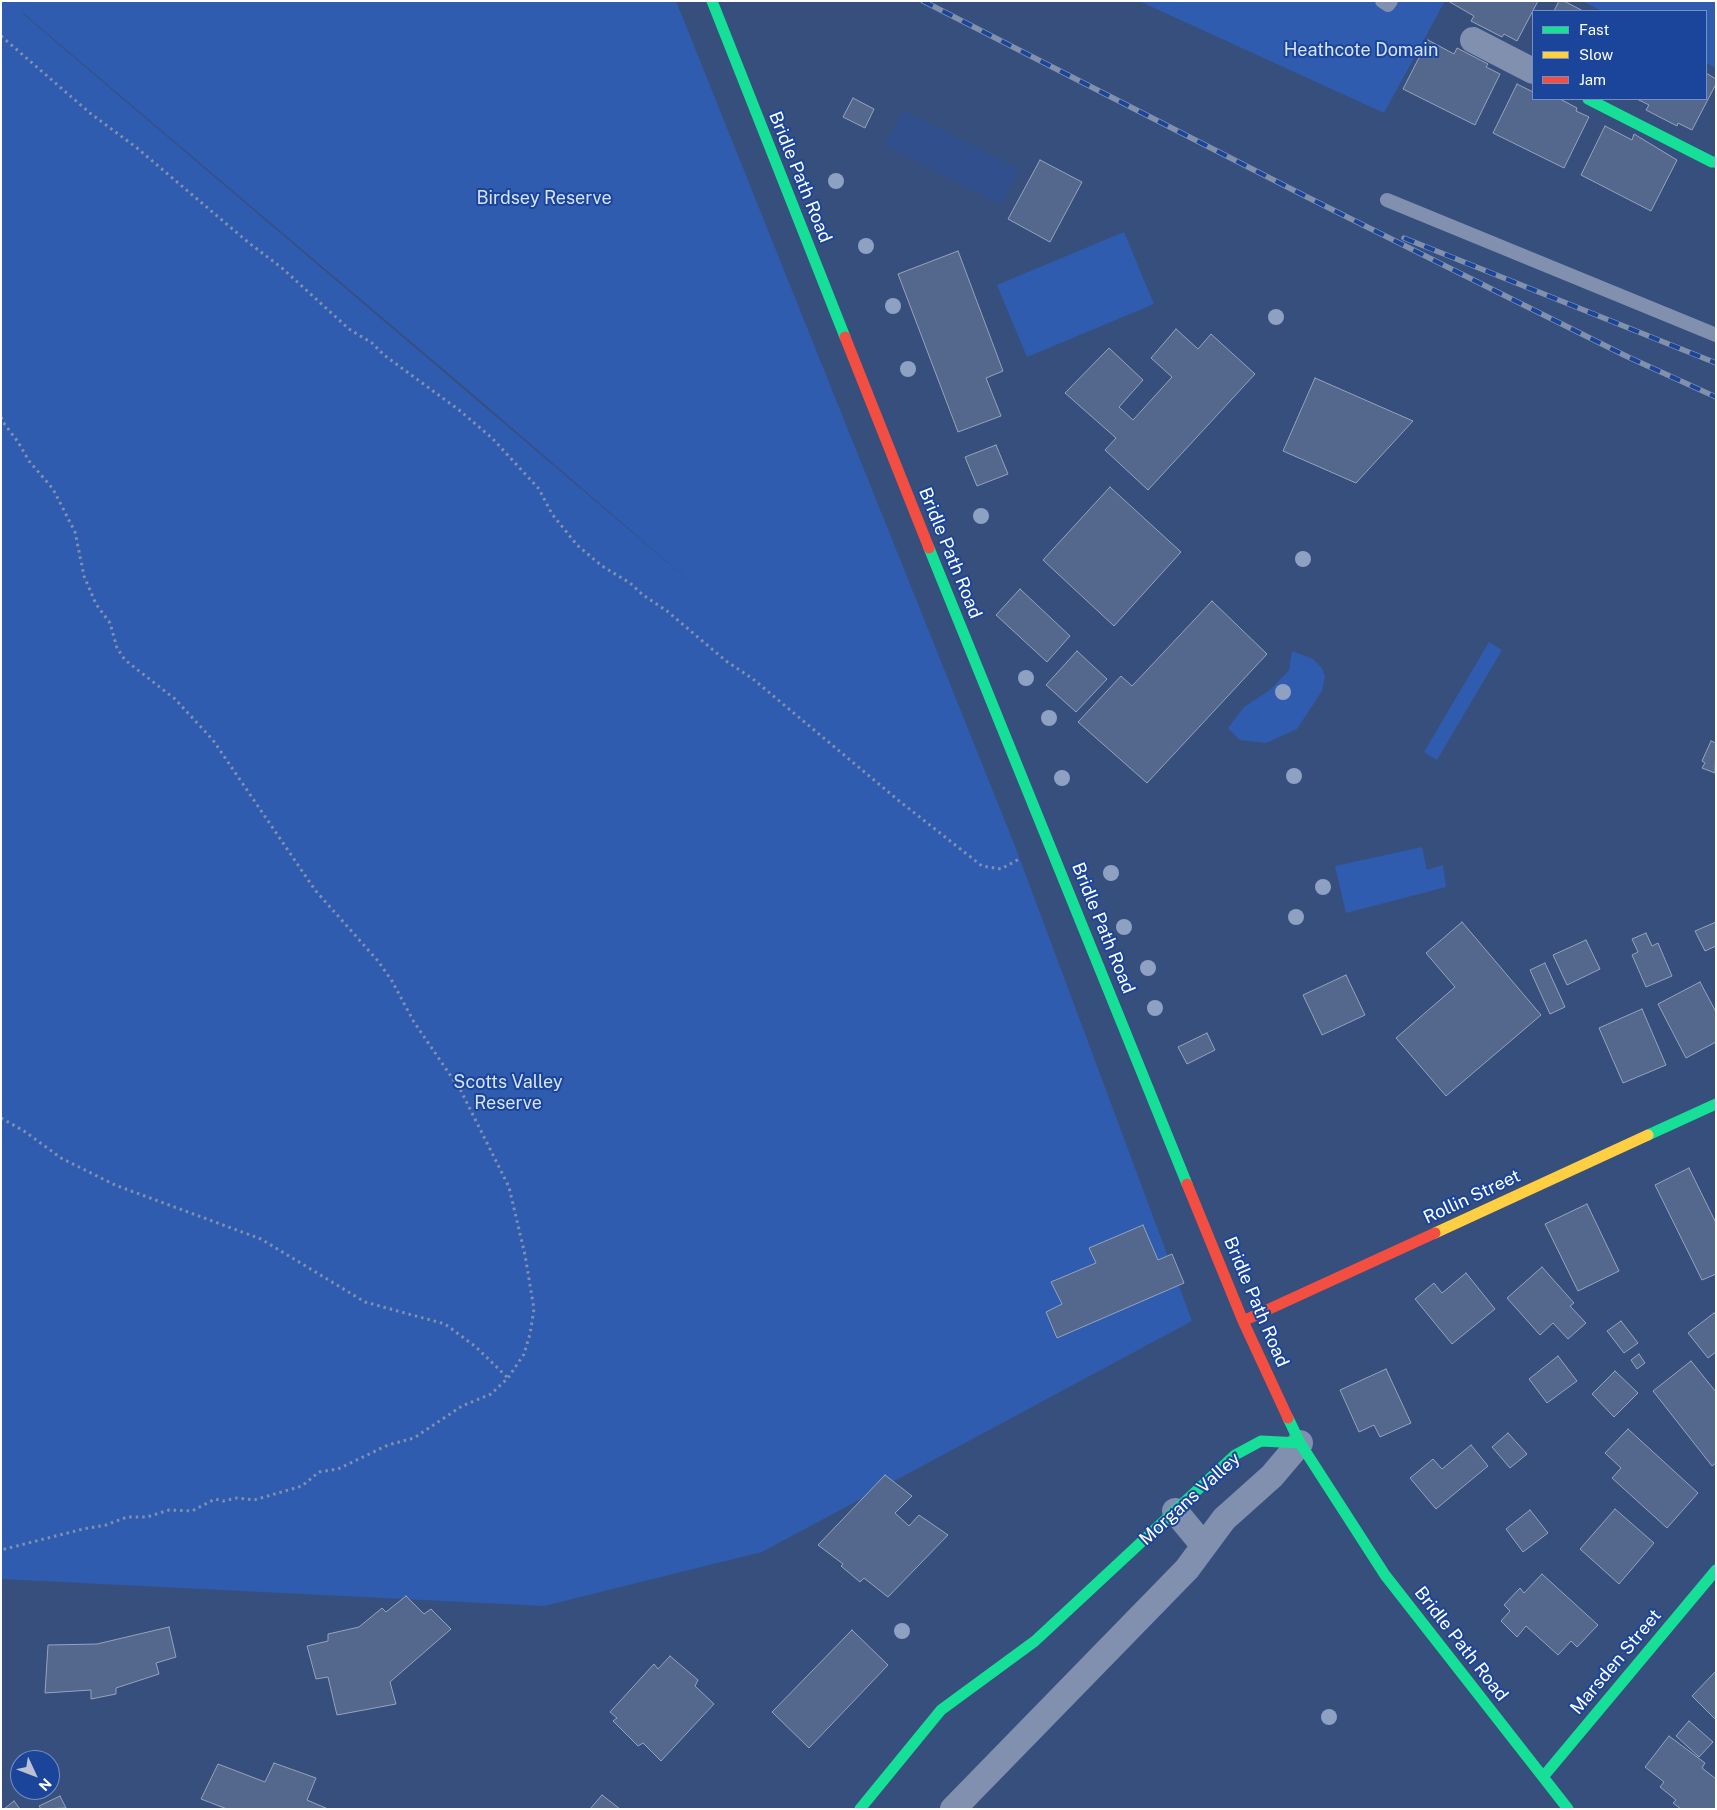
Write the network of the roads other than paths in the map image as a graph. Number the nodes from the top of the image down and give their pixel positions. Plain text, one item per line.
1 (1382, 1) edge
2 (1391, 1) edge
3 (714, 3) edge
4 (1473, 40) dead end
5 (1532, 70) edge
6 (1590, 100) edge
7 (1716, 162) edge
8 (1387, 200) dead end
9 (1716, 335) edge
10 (1716, 1104) edge
11 (1243, 1321) junction
12 (1300, 1443) junction
13 (1174, 1511) junction
14 (1204, 1546) junction
15 (1716, 1570) edge
16 (1543, 1777) junction
17 (860, 1809) edge
18 (953, 1809) edge
19 (1568, 1809) edge

1 - 2 lane
3 - 11 street, Bridle Path Road
4 - 5 street
6 - 7 street
8 - 9 lane
10 - 11 street, Rollin Street
11 - 12 street, Bridle Path Road
12 - 13 street, Morgans Valley
12 - 14 street
12 - 16 street, Bridle Path Road
13 - 14 street
13 - 17 street, Morgans Valley
14 - 18 street
15 - 16 street, Marsden Street
16 - 19 street, Bridle Path Road

